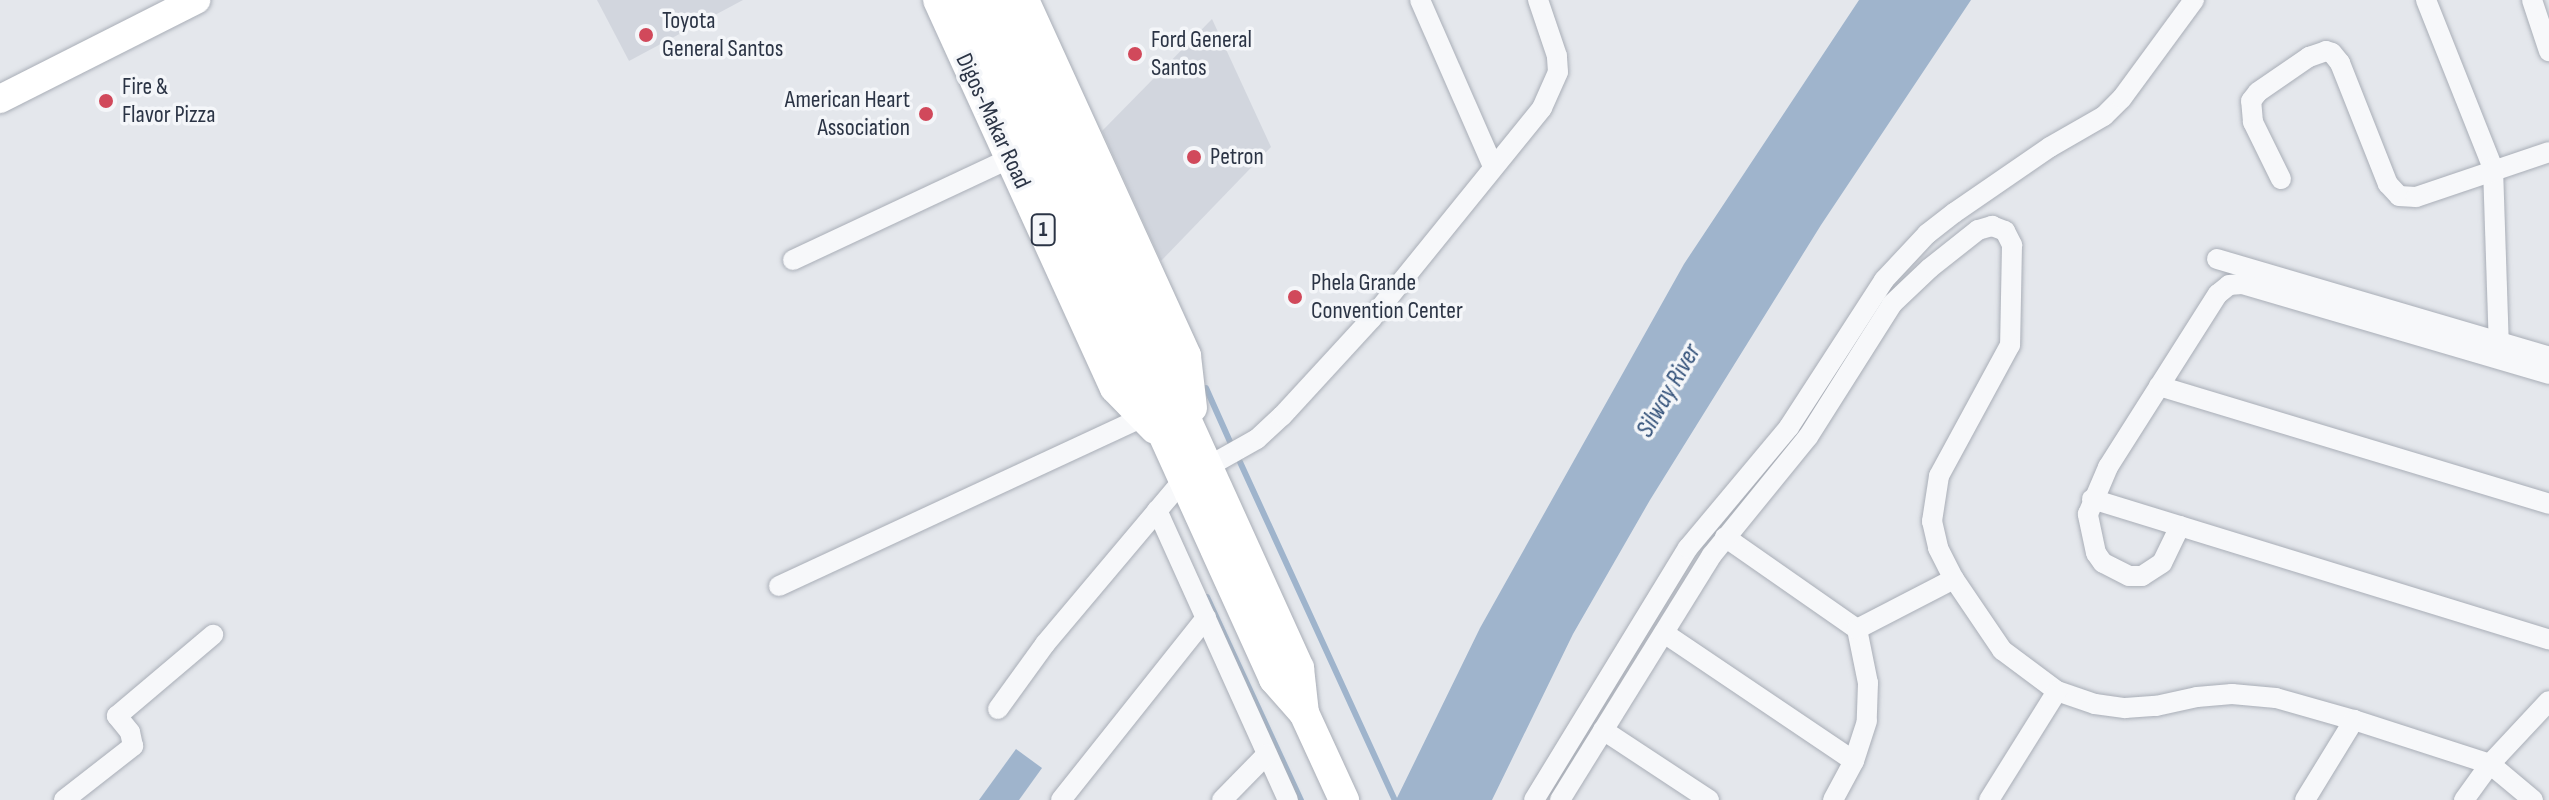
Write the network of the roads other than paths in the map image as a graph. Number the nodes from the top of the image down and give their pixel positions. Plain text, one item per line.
1 (196, 0) edge
2 (938, 0) edge
3 (966, 0) edge
4 (996, 0) edge
5 (1024, 0) edge
6 (1420, 0) edge
7 (1538, 0) edge
8 (2194, 0) edge
9 (2426, 0) edge
10 (2532, 0) edge
11 (2549, 51) edge
12 (0, 99) edge
13 (2549, 152) edge
14 (1011, 158) junction
15 (1493, 166) junction
16 (2493, 168) junction
17 (2281, 179) dead end
18 (2217, 259) dead end
19 (793, 260) dead end
20 (2499, 345) junction
21 (2549, 357) edge
22 (2549, 374) edge
23 (2159, 386) junction
24 (1143, 417) junction
25 (1182, 439) junction
26 (1197, 472) junction
27 (2092, 499) junction
28 (2549, 504) edge
29 (1157, 510) junction
30 (2180, 526) junction
31 (1725, 537) junction
32 (1954, 579) junction
33 (779, 586) dead end
34 (1206, 618) junction
35 (1857, 629) junction
36 (1664, 633) junction
37 (213, 635) dead end
38 (2549, 640) edge
39 (2057, 691) junction
40 (2549, 701) edge
41 (998, 709) dead end
42 (2354, 720) junction
43 (1603, 730) junction
44 (1267, 754) junction
45 (1854, 761) junction
46 (2490, 764) junction
47 (64, 800) edge
48 (1061, 800) edge
49 (1222, 800) edge
50 (1288, 800) edge
51 (1344, 800) edge
52 (1534, 800) edge
53 (1560, 800) edge
54 (1709, 800) edge
55 (1833, 800) edge
56 (1989, 800) edge
57 (2305, 800) edge
58 (2464, 800) edge
59 (2533, 800) edge

1 - 12 main road
2 - 14 main road, Digos-Makar Road / 1
3 - 25 main road, Digos-Makar Road / 1
4 - 25 main road, Digos-Makar Road / 1
5 - 25 main road, Digos-Makar Road / 1
6 - 15 street
7 - 15 street
8 - 52 street
9 - 16 street
10 - 11 street
13 - 16 street
14 - 19 street
14 - 24 main road, Digos-Makar Road / 1
15 - 26 street
16 - 17 street
16 - 20 street
18 - 20 street
20 - 21 street
22 - 23 street
23 - 27 street
23 - 28 street
24 - 25 main road, Digos-Makar Road / 1
24 - 33 street
25 - 26 main road, Digos-Makar Road / 1
26 - 29 street
26 - 51 main road, Digos-Makar Road / 1
27 - 30 street
27 - 30 street
29 - 34 street
29 - 41 street
30 - 38 street
31 - 32 street
31 - 35 street
31 - 36 street
32 - 35 street
32 - 39 street
34 - 44 street
34 - 48 street
35 - 45 street
36 - 43 street
36 - 45 street
37 - 47 street
39 - 42 street
39 - 56 street
40 - 46 street
42 - 46 street
42 - 57 street
43 - 53 street
43 - 54 street
44 - 49 street
44 - 50 street
45 - 55 street
46 - 58 street
46 - 59 street

